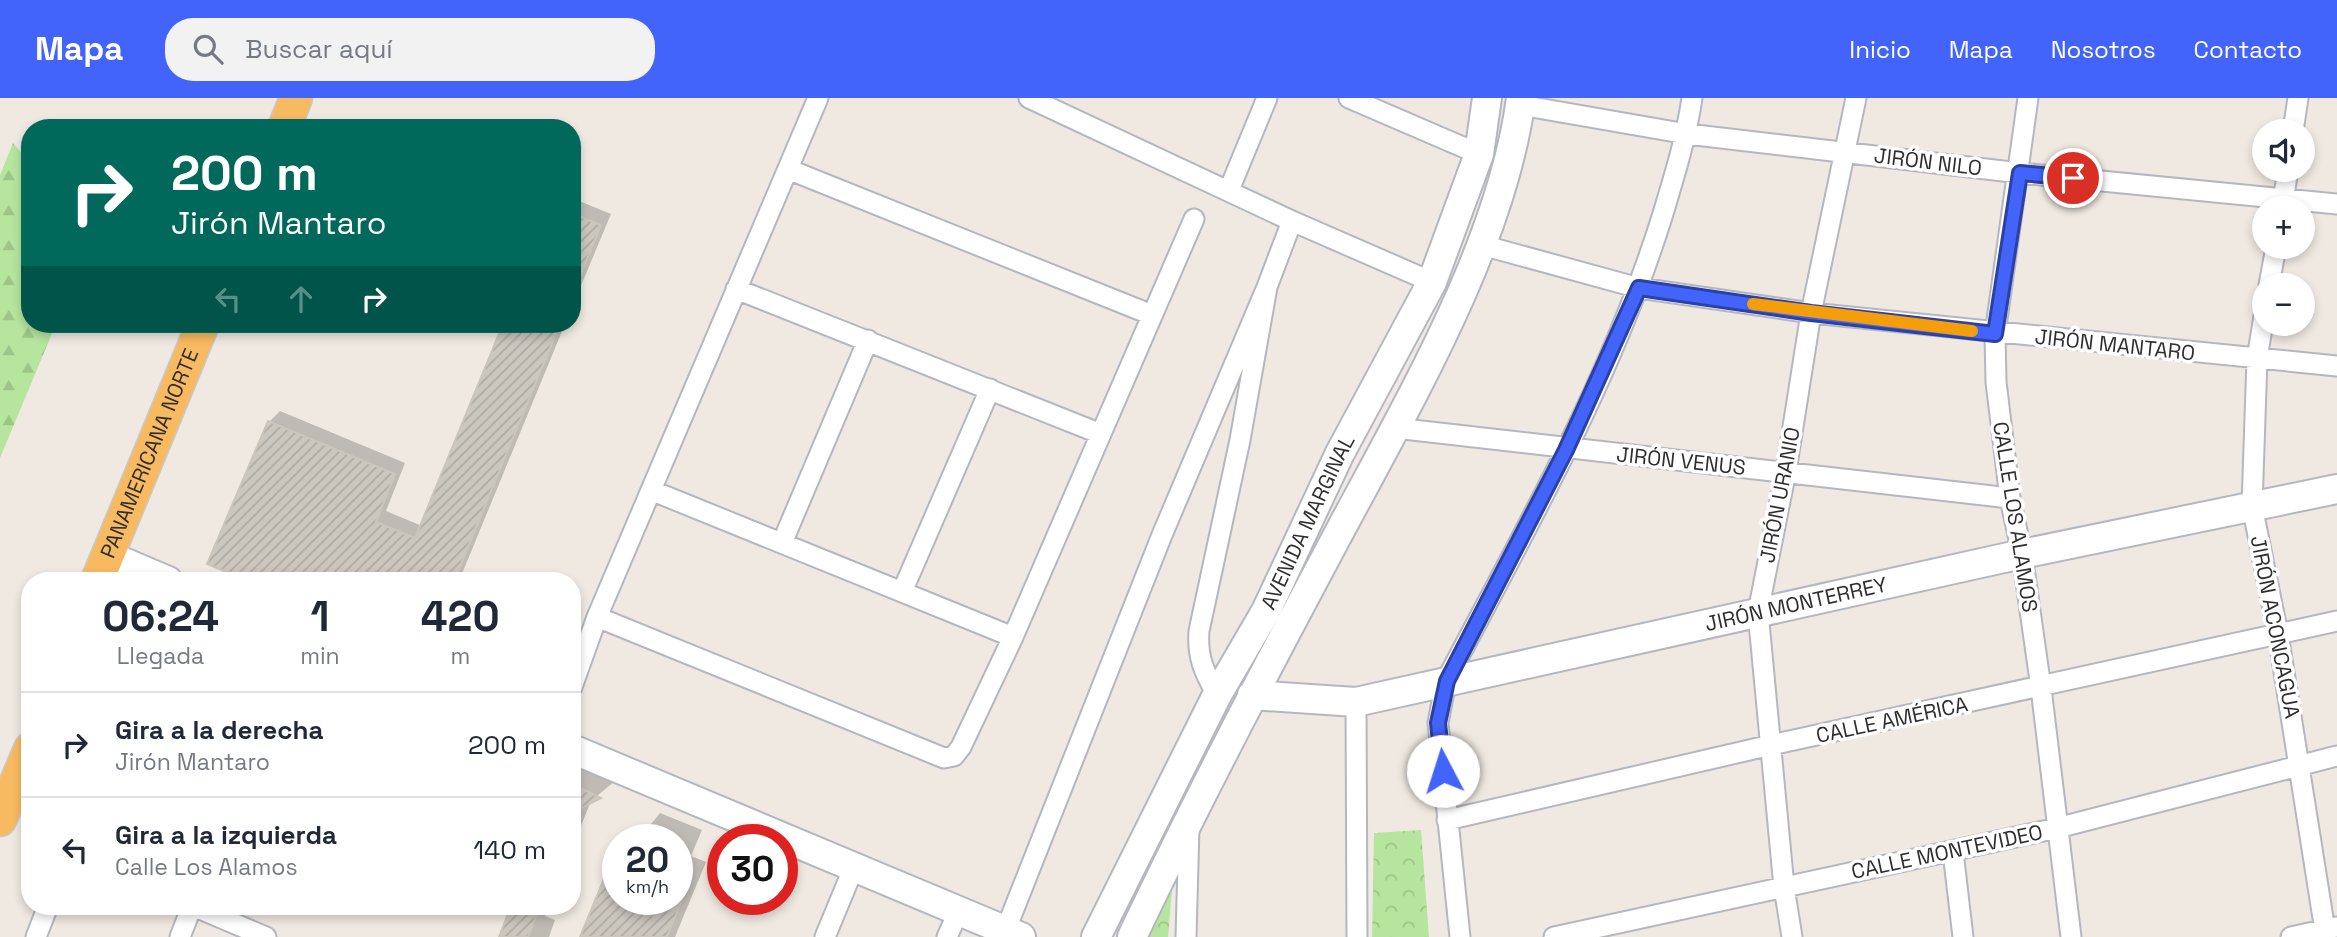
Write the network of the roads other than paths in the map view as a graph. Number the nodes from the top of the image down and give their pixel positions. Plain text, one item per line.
1 (296, 98) edge
2 (818, 98) edge
3 (1029, 98) edge
4 (1267, 98) edge
5 (1349, 98) edge
6 (1487, 98) edge
7 (1692, 98) edge
8 (1856, 98) edge
9 (2028, 98) edge
10 (2298, 98) edge
11 (1520, 101) edge
12 (288, 119) edge
13 (2295, 119) edge
14 (1687, 134) junction
15 (1846, 152) junction
16 (1479, 154) junction
17 (790, 170) junction
18 (2020, 173) junction
19 (1229, 190) junction
20 (2252, 199) edge
21 (2315, 204) edge
22 (2337, 204) edge
23 (1194, 219) dead end
24 (1292, 221) junction
25 (1482, 245) junction
26 (1432, 282) junction
27 (1267, 287) junction
28 (1639, 288) junction
29 (736, 289) junction
30 (1811, 313) junction
31 (1152, 315) junction
32 (199, 333) edge
33 (1995, 334) junction
34 (2261, 336) edge
35 (868, 340) junction
36 (2257, 359) junction
37 (2337, 366) edge
38 (990, 389) junction
39 (1395, 428) junction
40 (1101, 434) junction
41 (1566, 450) junction
42 (1786, 471) junction
43 (2337, 489) edge
44 (653, 491) junction
45 (2010, 498) junction
46 (2252, 506) junction
47 (782, 543) junction
48 (2022, 554) junction
49 (102, 568) edge
50 (122, 572) edge
51 (902, 592) junction
52 (1758, 612) junction
53 (597, 617) junction
54 (2337, 621) edge
55 (2278, 634) junction
56 (1013, 637) junction
57 (581, 662) edge
58 (1447, 681) junction
59 (2041, 688) junction
60 (1217, 695) junction
61 (1252, 695) junction
62 (1356, 702) junction
63 (1771, 745) junction
64 (581, 753) edge
65 (2337, 755) edge
66 (2300, 764) junction
67 (21, 770) edge
68 (1190, 816) junction
69 (0, 820) edge
70 (1447, 820) junction
71 (2057, 828) junction
72 (1953, 852) junction
73 (854, 867) junction
74 (1783, 887) junction
75 (959, 910) junction
76 (45, 915) edge
77 (189, 915) edge
78 (213, 915) edge
79 (2329, 931) edge
80 (1013, 933) edge
81 (36, 937) edge
82 (180, 937) edge
83 (266, 937) edge
84 (825, 937) edge
85 (947, 937) edge
86 (1096, 937) edge
87 (1132, 937) edge
88 (1185, 937) edge
89 (1357, 937) edge
90 (1460, 937) edge
91 (1554, 937) edge
92 (1792, 937) edge
93 (1963, 937) edge
94 (2071, 937) edge
95 (2291, 937) edge

1 - 12 highway
2 - 17 street
3 - 19 street
4 - 19 street
5 - 16 street
6 - 16 main road, AVENIDA MARGINAL
7 - 14 street
8 - 15 street, JIRÓN URANIO
9 - 18 street, CALLE LOS ALAMOS
10 - 13 street
11 - 14 street, JIRÓN NILO
11 - 25 main road, AVENIDA MARGINAL
14 - 15 street, JIRÓN NILO
14 - 28 street
15 - 18 street, JIRÓN NILO
15 - 30 street, JIRÓN URANIO
16 - 26 main road, AVENIDA MARGINAL
17 - 29 street
17 - 31 street
18 - 20 street, JIRÓN NILO
18 - 33 street, CALLE LOS ALAMOS
19 - 24 street
21 - 22 street, JIRÓN NILO
23 - 31 street
24 - 26 street
24 - 27 street
25 - 28 street, JIRÓN MANTARO
25 - 39 main road, AVENIDA MARGINAL
26 - 60 main road, AVENIDA MARGINAL
27 - 60 street
27 - 80 street
28 - 30 street, JIRÓN MANTARO
28 - 41 street
29 - 35 street
29 - 44 street
30 - 33 street, JIRÓN MANTARO
30 - 42 street, JIRÓN URANIO
31 - 40 street
32 - 49 highway, PANAMERICANA NORTE
33 - 36 street, JIRÓN MANTARO
33 - 45 street, CALLE LOS ALAMOS
34 - 36 street, JIRÓN ACONCAGUA
35 - 38 street
35 - 47 street
36 - 37 street, JIRÓN MANTARO
36 - 46 street, JIRÓN ACONCAGUA
38 - 40 street
38 - 51 street
39 - 41 street, JIRÓN VENUS
39 - 61 main road, AVENIDA MARGINAL
40 - 56 street
41 - 42 street, JIRÓN VENUS
41 - 58 street
42 - 45 street, JIRÓN VENUS
42 - 52 street, JIRÓN URANIO
43 - 46 main road, JIRÓN MONTERREY
44 - 47 street
44 - 53 street
45 - 48 street, CALLE LOS ALAMOS
46 - 48 main road, JIRÓN MONTERREY
46 - 55 street, JIRÓN ACONCAGUA
47 - 51 street
48 - 52 main road, JIRÓN MONTERREY
48 - 59 street, CALLE LOS ALAMOS
49 - 50 main road
51 - 56 street
52 - 58 main road, JIRÓN MONTERREY
52 - 63 street, JIRÓN URANIO
53 - 56 street
53 - 57 street
54 - 55 street, CALLE AMÉRICA
55 - 59 street, CALLE AMÉRICA
55 - 66 street, JIRÓN ACONCAGUA
58 - 62 main road, JIRÓN MONTERREY
58 - 70 street
59 - 63 street, CALLE AMÉRICA
59 - 71 street, CALLE LOS ALAMOS
60 - 86 main road, AVENIDA MARGINAL
61 - 62 main road, JIRÓN MONTERREY
61 - 68 main road, AVENIDA MARGINAL
62 - 89 street
63 - 70 street, CALLE AMÉRICA
63 - 74 street, JIRÓN URANIO
64 - 73 main road
65 - 66 street, CALLE MONTEVIDEO
66 - 71 street, CALLE MONTEVIDEO
66 - 79 street, JIRÓN ACONCAGUA
67 - 69 highway
68 - 87 main road, AVENIDA MARGINAL
68 - 88 street
70 - 90 street
71 - 72 street, CALLE MONTEVIDEO
71 - 94 street, CALLE LOS ALAMOS
72 - 74 street, CALLE MONTEVIDEO
72 - 93 street
73 - 75 main road
73 - 84 street
74 - 91 street, CALLE MONTEVIDEO
74 - 92 street, JIRÓN URANIO
75 - 80 main road
75 - 85 street
76 - 81 street
77 - 82 street
78 - 83 street
79 - 95 street

